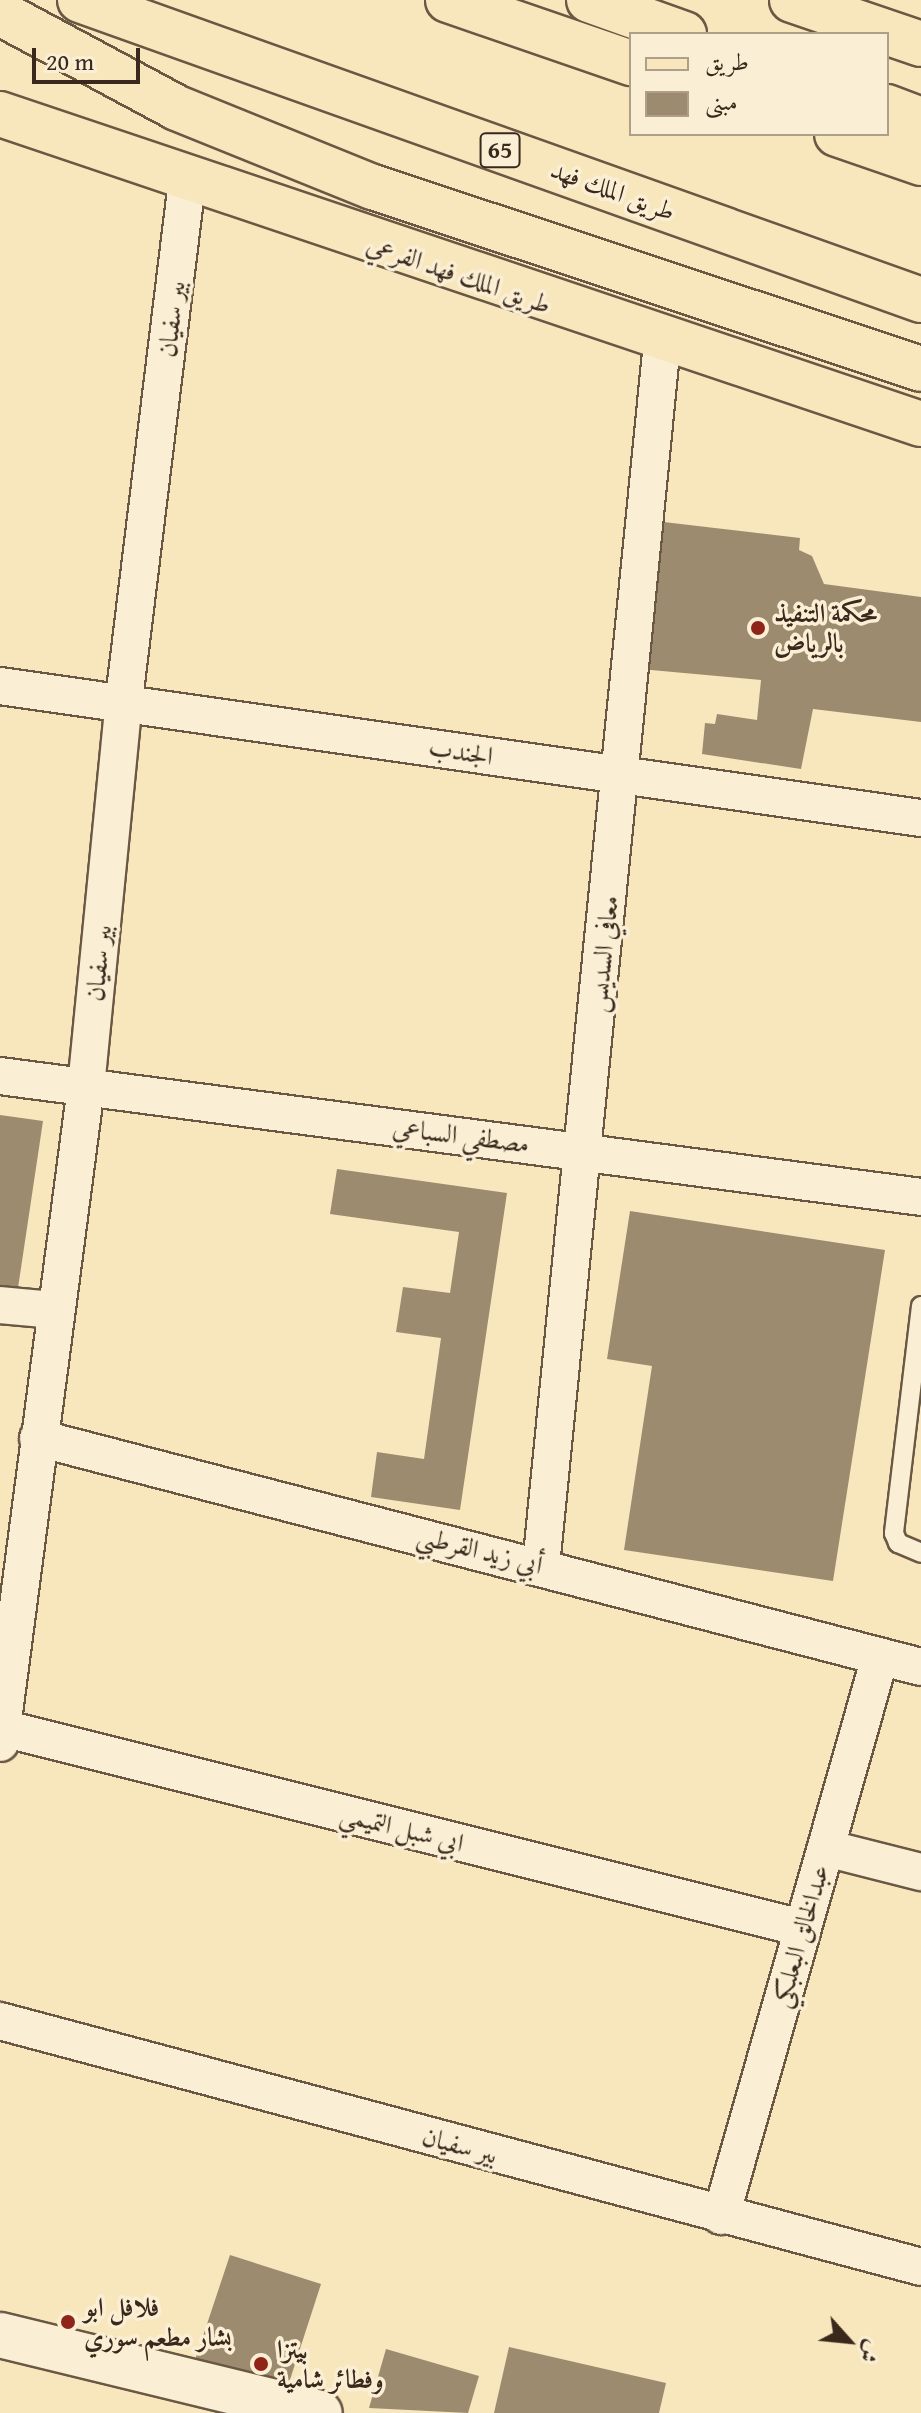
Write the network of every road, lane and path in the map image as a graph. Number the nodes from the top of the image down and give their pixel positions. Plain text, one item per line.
1 (80, 0) edge
2 (448, 0) edge
3 (589, 0) edge
4 (792, 0) edge
5 (0, 13) edge
6 (678, 32) edge
7 (886, 32) edge
8 (889, 33) edge
9 (921, 44) edge
10 (629, 62) edge
11 (889, 108) edge
12 (0, 114) edge
13 (921, 120) edge
14 (843, 136) edge
15 (921, 163) edge
16 (187, 182) junction
17 (921, 300) edge
18 (662, 343) junction
19 (921, 369) edge
20 (921, 424) edge
21 (0, 686) edge
22 (124, 699) junction
23 (620, 776) junction
24 (921, 818) edge
25 (0, 1076) edge
26 (86, 1087) junction
27 (583, 1151) junction
28 (921, 1197) edge
29 (0, 1305) edge
30 (921, 1306) edge
31 (54, 1310) junction
32 (38, 1438) junction
33 (921, 1553) edge
34 (541, 1566) junction
35 (880, 1657) junction
36 (921, 1667) edge
37 (1, 1735) edge
38 (826, 1848) junction
39 (921, 1872) edge
40 (802, 1928) junction
41 (0, 2021) edge
42 (721, 2216) junction
43 (921, 2267) edge
44 (0, 2335) edge
45 (320, 2413) edge

1 - 17 main road, طريق الملك فهد / 65
2 - 10 main road
3 - 6 main road
4 - 7 main road
5 - 19 main road
8 - 9 main road
11 - 13 main road
12 - 16 main road, طريق الملك فهد الفرعي
14 - 15 main road
16 - 18 main road, طريق الملك فهد الفرعي
16 - 22 street, بير سفيان
18 - 20 main road, طريق الملك فهد الفرعي
18 - 23 street, معافي السديس
21 - 22 street, الجندب
22 - 23 street, الجندب
22 - 26 street, بير سفيان
23 - 24 street, الجندب
23 - 27 street, معافي السديس
25 - 26 street, مصطفي السباعي
26 - 27 street, مصطفي السباعي
26 - 31 street, بير سفيان
27 - 28 street, مصطفي السباعي
27 - 34 street, معافي السديس
29 - 31 street
30 - 33 lane
31 - 32 street, بير سفيان
32 - 34 street, أبي زيد القرطبي
32 - 37 street, بير سفيان
34 - 35 street, أبي زيد القرطبي
35 - 36 street, أبي زيد القرطبي
35 - 38 street, عبدالخالق البعلبكي
37 - 40 street, ابي شبل التميمي
38 - 39 street
38 - 40 street, عبدالخالق البعلبكي
40 - 42 street, عبدالخالق البعلبكي
41 - 42 street, بير سفيان
42 - 43 street, بير سفيان
44 - 45 street

